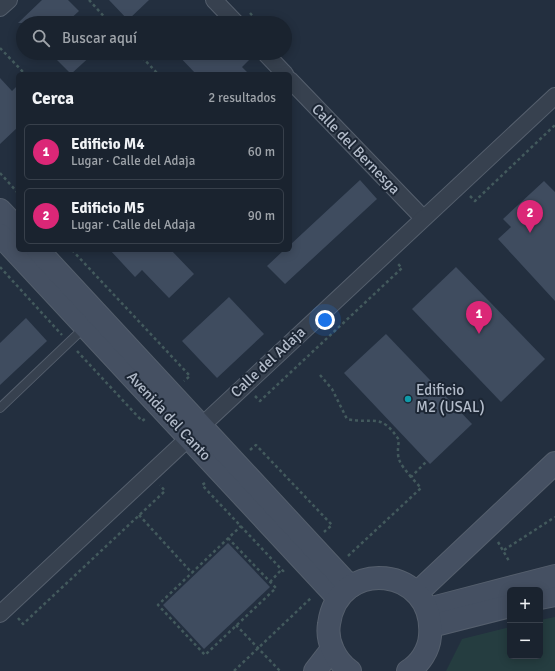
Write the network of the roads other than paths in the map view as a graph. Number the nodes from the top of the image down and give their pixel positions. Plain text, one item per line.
1 (9, 0) edge
2 (214, 0) edge
3 (0, 8) edge
4 (229, 16) edge
5 (272, 60) edge
6 (283, 72) edge
7 (292, 82) edge
8 (555, 96) edge
9 (0, 210) edge
10 (423, 218) junction
11 (16, 227) edge
12 (0, 235) edge
13 (40, 252) edge
14 (86, 327) junction
15 (0, 408) edge
16 (195, 431) junction
17 (555, 463) edge
18 (555, 576) edge
19 (345, 592) junction
20 (555, 594) edge
21 (543, 597) edge
22 (507, 606) edge
23 (425, 609) junction
24 (8, 614) edge
25 (332, 649) junction
26 (347, 669) edge
27 (316, 670) edge
28 (408, 671) edge

1 - 3 street
2 - 4 street
5 - 6 street
7 - 10 street, Calle del Bernesga
8 - 10 street, Calle del Adaja
9 - 11 main road
10 - 16 street, Calle del Adaja
12 - 14 main road, Avenida del Canto
13 - 16 main road, Avenida del Canto
14 - 15 lane
14 - 16 main road, Avenida del Canto
16 - 19 main road, Avenida del Canto
16 - 24 street, Calle del Adaja
17 - 23 main road
18 - 23 main road
19 - 23 main road
19 - 25 main road
20 - 21 main road
22 - 23 main road
23 - 28 main road
25 - 26 main road
25 - 27 main road
26 - 27 main road

